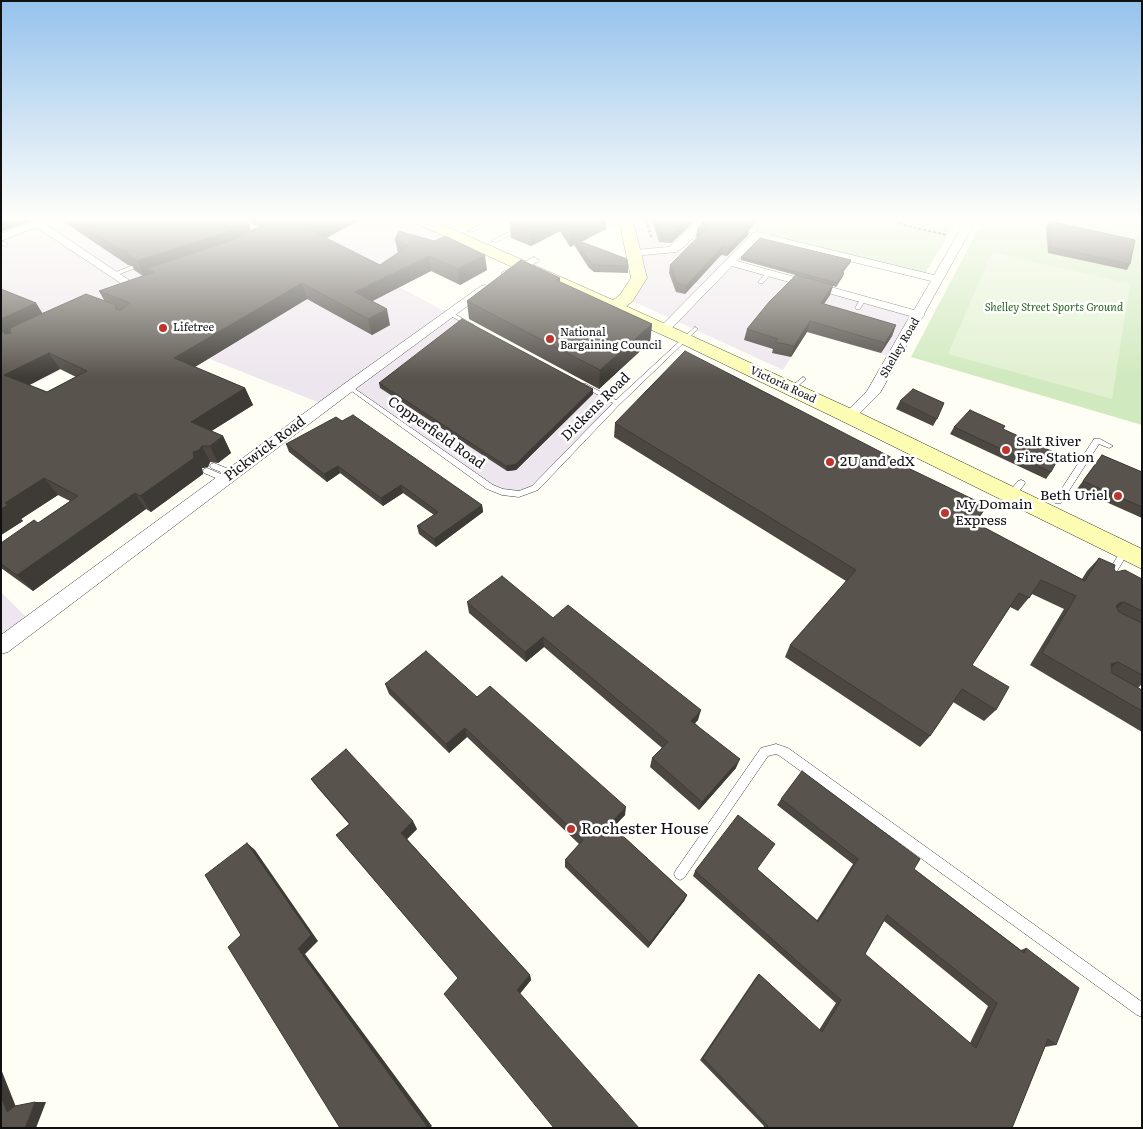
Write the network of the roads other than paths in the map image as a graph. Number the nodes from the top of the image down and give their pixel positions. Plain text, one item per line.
1 (118, 273) edge
2 (507, 273) edge
3 (554, 273) edge
4 (638, 273) edge
5 (718, 273) edge
6 (754, 273) edge
7 (912, 273) edge
8 (942, 273) edge
9 (114, 274) joint
10 (938, 279) junction
11 (116, 293) edge
12 (621, 302) junction
13 (450, 313) junction
14 (919, 314) junction
15 (669, 325) junction
16 (476, 328) edge
17 (690, 334) junction
18 (573, 379) edge
19 (349, 387) junction
20 (617, 403) junction
21 (854, 411) junction
22 (1109, 446) dead end
23 (206, 472) dead end
24 (224, 473) junction
25 (1016, 489) junction
26 (512, 494) joint
27 (1058, 501) junction
28 (1136, 547) edge
29 (1107, 581) edge
30 (1, 646) edge
31 (680, 874) dead end
32 (1142, 1010) edge

1 - 9 lane
2 - 13 street, Pickwick Road
3 - 12 main road, Victoria Road
4 - 12 main road
5 - 15 street
6 - 14 street
7 - 10 street
8 - 10 street, Shelley Road
9 - 11 street
10 - 14 street, Shelley Road
12 - 15 main road, Victoria Road
13 - 16 lane
13 - 19 street, Pickwick Road
14 - 21 street, Shelley Road
15 - 17 main road, Victoria Road
17 - 20 lane, Dickens Road
17 - 21 main road, Victoria Road
18 - 20 lane
19 - 24 street, Pickwick Road
19 - 26 lane, Copperfield Road
20 - 26 lane, Dickens Road
21 - 25 main road, Victoria Road
22 - 27 lane
23 - 24 lane
24 - 30 street, Pickwick Road
25 - 27 main road, Victoria Road
25 - 28 main road, Victoria Road
27 - 28 main road, Victoria Road
28 - 29 lane
31 - 32 lane

